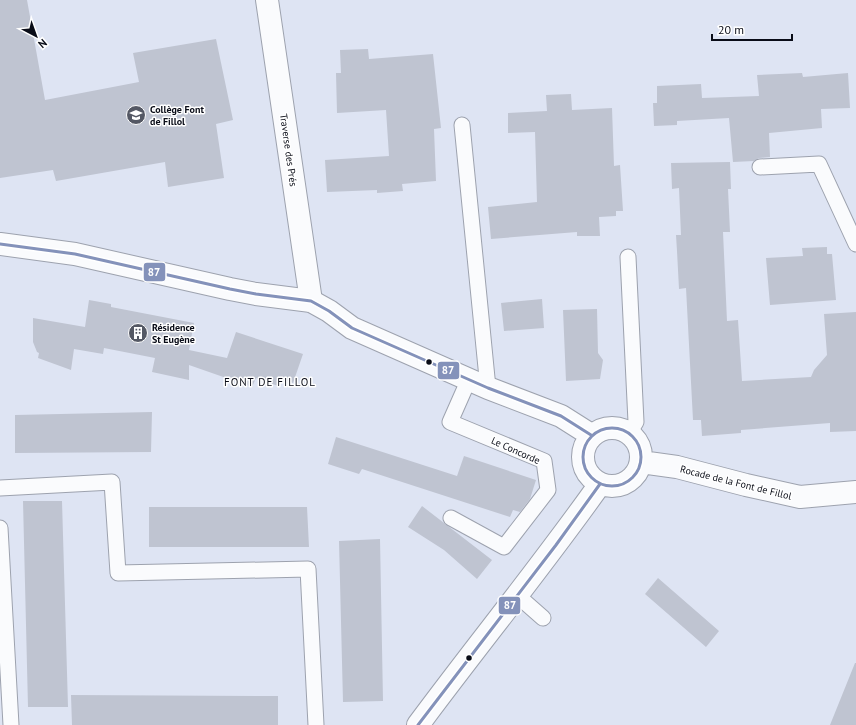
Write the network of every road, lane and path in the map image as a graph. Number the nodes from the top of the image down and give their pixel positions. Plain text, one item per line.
1 (267, 0) edge
2 (462, 125) dead end
3 (760, 167) dead end
4 (0, 244) edge
5 (856, 244) edge
6 (628, 257) dead end
7 (311, 301) junction
8 (479, 384) junction
9 (629, 433) junction
10 (591, 435) junction
11 (641, 462) junction
12 (600, 484) junction
13 (0, 488) edge
14 (856, 492) edge
15 (452, 518) dead end
16 (0, 528) edge
17 (518, 596) junction
18 (543, 618) dead end
19 (11, 725) edge
20 (316, 725) edge
21 (418, 725) edge

1 - 7 street, Traverse des Prés
2 - 8 lane
3 - 5 lane
4 - 7 street
6 - 9 lane
7 - 8 street
8 - 10 street
8 - 15 lane, Le Concorde
9 - 10 street
9 - 11 street
10 - 12 street
11 - 12 street
11 - 14 street, Rocade de la Font de Fillol
12 - 17 street
13 - 20 lane
16 - 19 lane
17 - 18 lane
17 - 21 street

